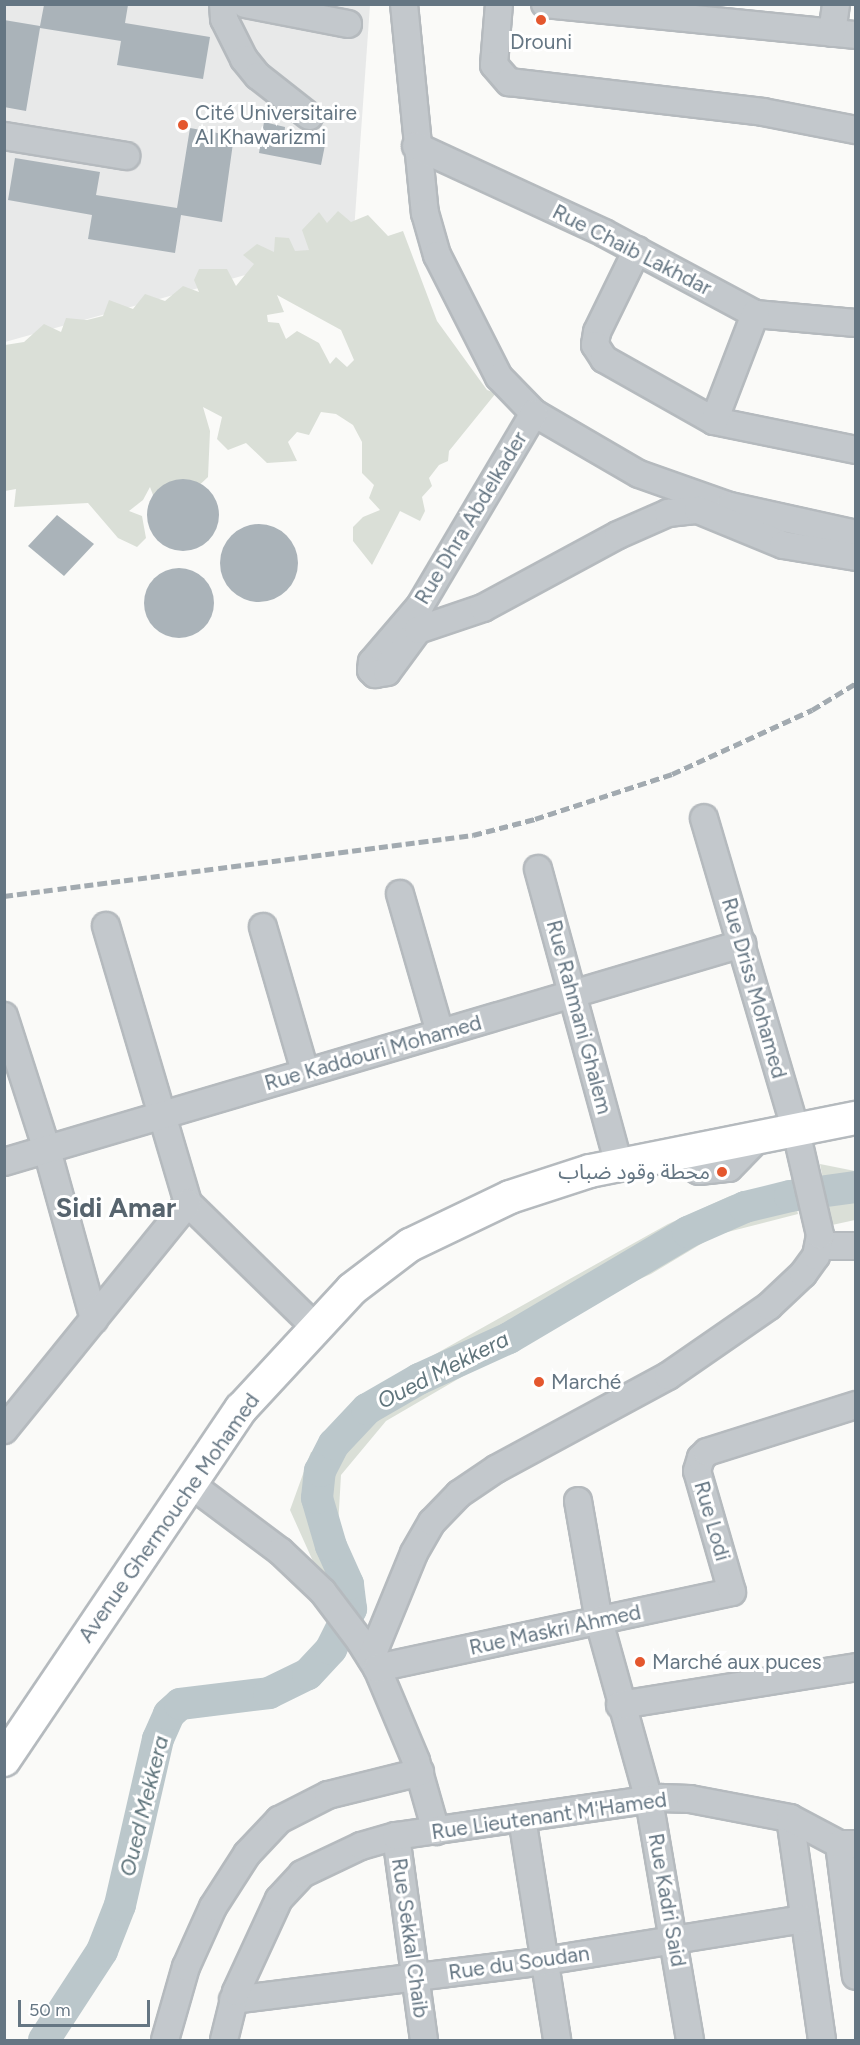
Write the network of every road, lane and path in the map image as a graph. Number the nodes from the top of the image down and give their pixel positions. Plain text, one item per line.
1 (223, 4) edge
2 (245, 4) edge
3 (404, 4) edge
4 (499, 4) edge
5 (545, 4) edge
6 (836, 4) edge
7 (724, 13) edge
8 (348, 24) dead end
9 (844, 34) edge
10 (309, 116) dead end
11 (855, 130) edge
12 (4, 136) edge
13 (416, 146) junction
14 (126, 156) dead end
15 (637, 250) junction
16 (755, 314) junction
17 (855, 323) edge
18 (534, 413) junction
19 (714, 421) junction
20 (855, 450) edge
21 (855, 534) edge
22 (855, 557) edge
23 (704, 818) dead end
24 (538, 869) dead end
25 (400, 894) dead end
26 (106, 926) dead end
27 (263, 927) dead end
28 (742, 944) junction
29 (574, 993) junction
30 (6, 1028) edge
31 (440, 1033) junction
32 (305, 1072) junction
33 (161, 1116) junction
34 (855, 1118) edge
35 (800, 1145) junction
36 (47, 1150) junction
37 (4, 1162) edge
38 (619, 1165) junction
39 (188, 1203) junction
40 (820, 1240) junction
41 (855, 1246) edge
42 (94, 1320) junction
43 (314, 1326) junction
44 (855, 1405) edge
45 (4, 1431) edge
46 (189, 1483) junction
47 (578, 1501) dead end
48 (732, 1592) joint
49 (599, 1621) junction
50 (369, 1656) junction
51 (855, 1667) edge
52 (620, 1705) junction
53 (4, 1760) edge
54 (420, 1772) junction
55 (649, 1800) junction
56 (522, 1818) junction
57 (790, 1818) junction
58 (436, 1831) junction
59 (396, 1836) junction
60 (847, 1844) edge
61 (804, 1919) junction
62 (676, 1940) junction
63 (544, 1961) junction
64 (415, 1976) junction
65 (855, 1976) edge
66 (233, 2000) junction
67 (165, 2040) edge
68 (224, 2040) edge
69 (424, 2040) edge
70 (556, 2040) edge
71 (690, 2040) edge
72 (822, 2040) edge

1 - 10 street
2 - 8 street
3 - 13 street
4 - 11 street
5 - 7 street
6 - 9 street
7 - 9 street
12 - 14 street
13 - 15 street, Rue Chaib Lakhdar
13 - 18 street
15 - 16 street, Rue Chaib Lakhdar
15 - 19 street
16 - 17 street, Rue Chaib Lakhdar
16 - 19 street
18 - 21 street
18 - 22 street, Rue Dhra Abdelkader
19 - 20 street
23 - 28 street, Rue Driss Mohamed
24 - 29 street, Rue Rahmani Ghalem
25 - 31 street
26 - 33 street
27 - 32 street
28 - 29 street, Rue Kaddouri Mohamed
28 - 35 street, Rue Driss Mohamed
29 - 31 street, Rue Kaddouri Mohamed
29 - 38 street, Rue Rahmani Ghalem
30 - 36 street
31 - 32 street, Rue Kaddouri Mohamed
32 - 33 street, Rue Kaddouri Mohamed
33 - 36 street, Rue Kaddouri Mohamed
33 - 39 street
34 - 35 main road, Avenue Ghermouche Mohamed
35 - 38 main road, Avenue Ghermouche Mohamed
35 - 40 street, Rue Driss Mohamed
36 - 37 street, Rue Kaddouri Mohamed
36 - 42 street
38 - 43 main road, Avenue Ghermouche Mohamed
39 - 42 street
39 - 43 street
40 - 41 street
40 - 50 street
42 - 45 street
43 - 46 main road, Avenue Ghermouche Mohamed
44 - 48 street, Rue Lodi
46 - 50 street
46 - 53 main road, Avenue Ghermouche Mohamed
47 - 49 street, Rue Kadri Said
48 - 49 street, Rue Maskri Ahmed
49 - 50 street, Rue Maskri Ahmed
49 - 52 street, Rue Kadri Said
50 - 54 street
51 - 52 street
52 - 55 street, Rue Kadri Said
54 - 58 street
54 - 67 street
55 - 56 street, Rue Lieutenant M'Hamed
55 - 57 street, Rue Lieutenant M'Hamed
55 - 62 street, Rue Kadri Said
56 - 58 street, Rue Lieutenant M'Hamed
56 - 63 street
57 - 60 street, Rue Lieutenant M'Hamed
57 - 61 street
58 - 59 street, Rue Lieutenant M'Hamed
59 - 64 street, Rue Sekkal Chaib
59 - 66 street, Rue Lieutenant M'Hamed
60 - 65 street
61 - 62 street, Rue du Soudan
61 - 72 street
62 - 63 street, Rue du Soudan
62 - 71 street, Rue Kadri Said
63 - 64 street, Rue du Soudan
63 - 70 street
64 - 66 street, Rue du Soudan
64 - 69 street, Rue Sekkal Chaib
66 - 68 street, Rue Lieutenant M'Hamed

